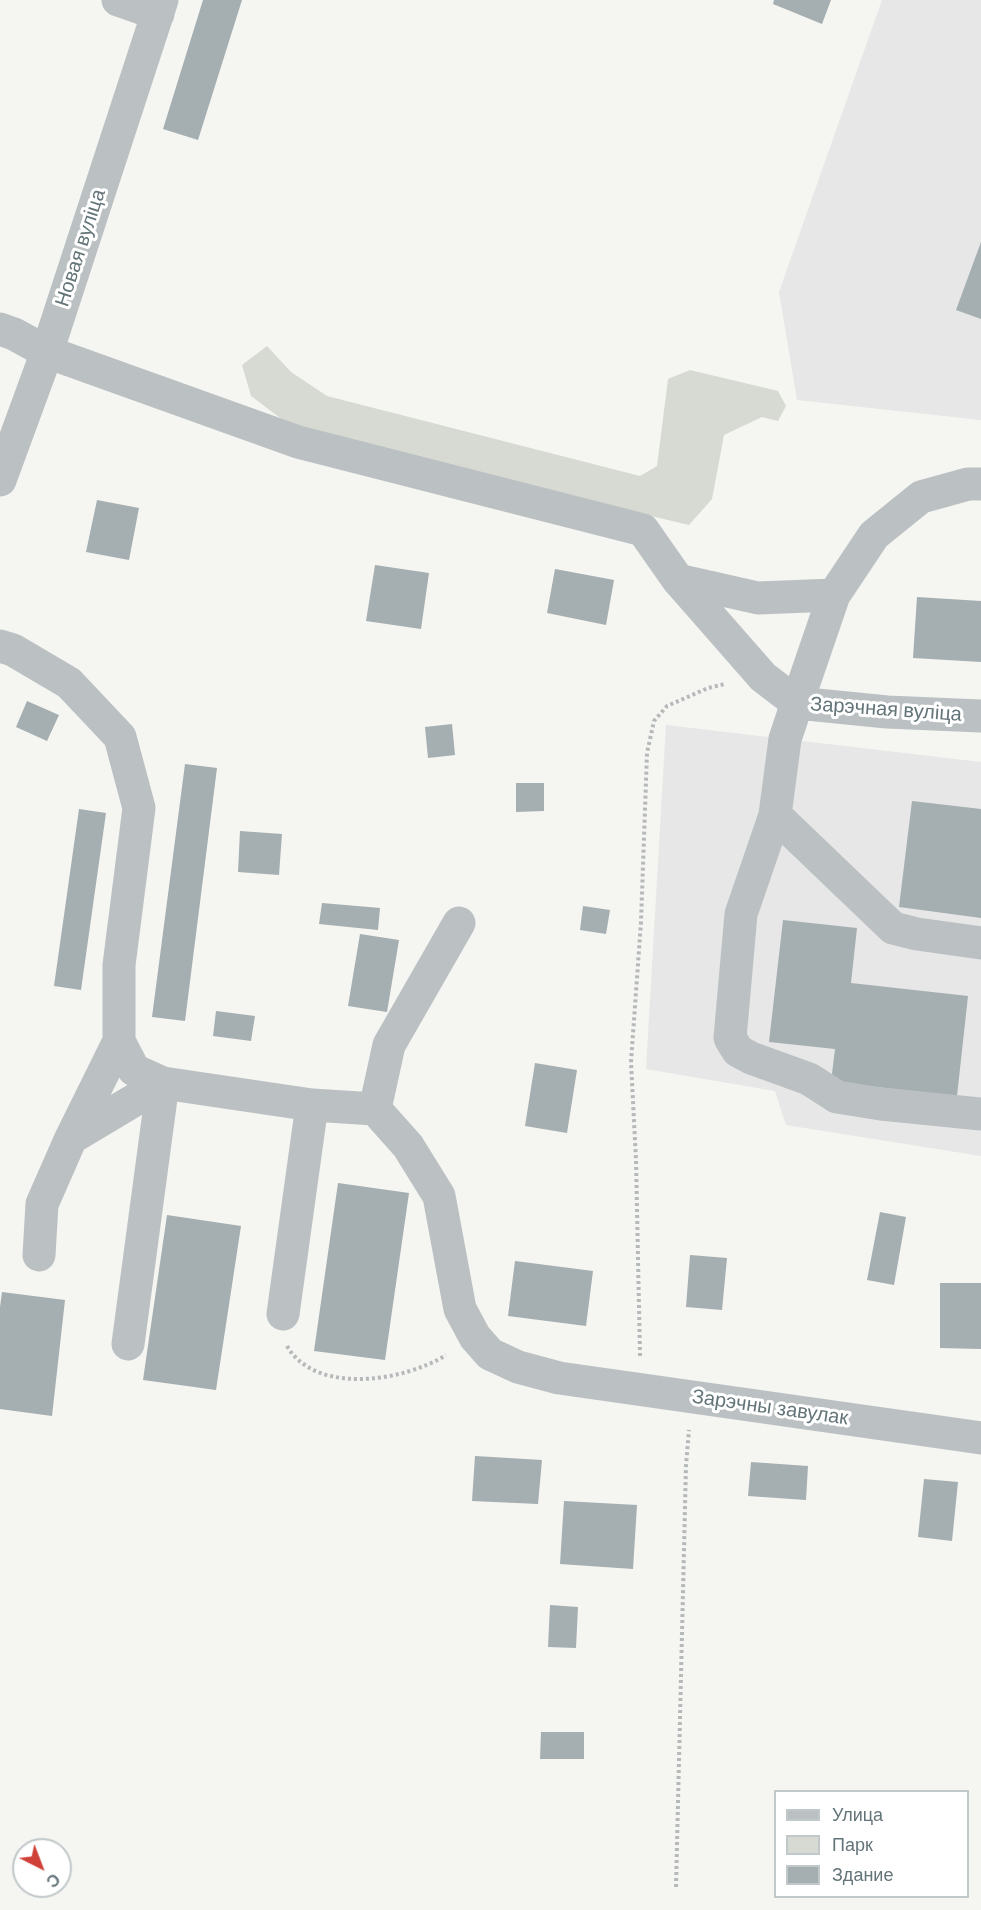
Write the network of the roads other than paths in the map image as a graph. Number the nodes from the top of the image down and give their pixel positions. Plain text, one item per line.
1 (118, 0) edge
2 (160, 7) edge
3 (0, 329) edge
4 (46, 352) junction
5 (0, 480) edge
6 (981, 484) edge
7 (678, 580) junction
8 (834, 595) junction
9 (0, 646) edge
10 (797, 703) junction
11 (981, 716) edge
12 (775, 815) junction
13 (459, 923) dead end
14 (981, 943) edge
15 (119, 1041) junction
16 (163, 1083) junction
17 (312, 1105) junction
18 (375, 1109) junction
19 (981, 1114) edge
20 (71, 1138) junction
21 (39, 1255) dead end
22 (283, 1314) road end
23 (128, 1344) dead end
24 (981, 1438) edge

1 - 2 street
2 - 4 street, Новая вуліца
3 - 4 street
4 - 5 street, Новая вуліца
4 - 7 street
6 - 8 street, Зарэчная вуліца
7 - 8 street
7 - 10 street
8 - 10 street, Зарэчная вуліца
9 - 15 street
10 - 11 street, Зарэчная вуліца
10 - 12 street
12 - 14 street
12 - 19 street
13 - 18 street
15 - 16 street
15 - 20 street
16 - 17 street
16 - 20 street
16 - 23 street
17 - 18 street
17 - 22 street
18 - 24 street, Зарэчны завулак
20 - 21 street

